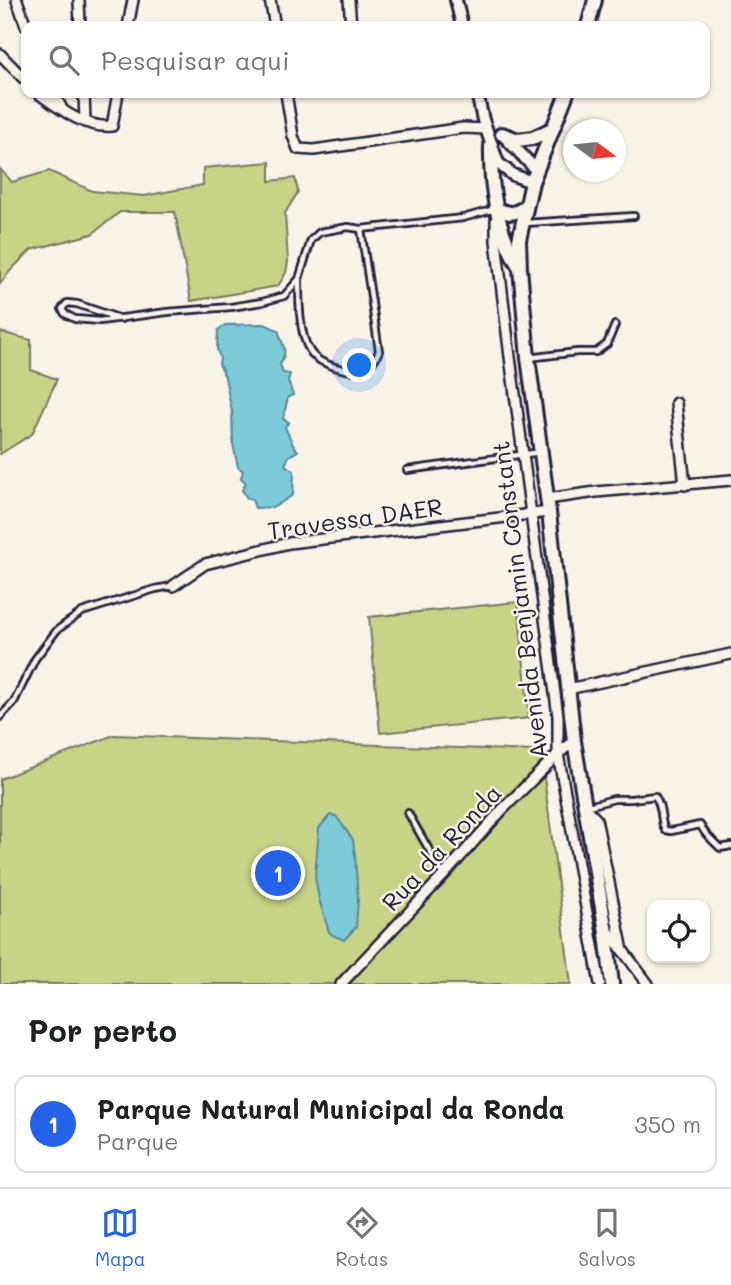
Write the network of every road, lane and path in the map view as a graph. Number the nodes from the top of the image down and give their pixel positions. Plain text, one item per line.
1 (17, 0) edge
2 (79, 0) edge
3 (133, 0) edge
4 (270, 0) edge
5 (349, 0) edge
6 (456, 0) edge
7 (595, 0) edge
8 (24, 21) edge
9 (80, 21) edge
10 (129, 21) edge
11 (274, 21) edge
12 (351, 21) edge
13 (461, 21) edge
14 (589, 21) edge
15 (0, 54) edge
16 (21, 76) edge
17 (45, 98) edge
18 (57, 98) edge
19 (84, 98) edge
20 (117, 98) edge
21 (287, 98) edge
22 (478, 98) edge
23 (565, 98) edge
24 (63, 110) junction
25 (85, 122) junction
26 (487, 129) junction
27 (552, 130) junction
28 (502, 134) junction
29 (491, 145) junction
30 (535, 177) junction
31 (526, 206) junction
32 (496, 209) junction
33 (634, 216) dead end
34 (523, 223) junction
35 (361, 229) junction
36 (520, 268) junction
37 (299, 279) junction
38 (121, 319) junction
39 (615, 325) dead end
40 (527, 358) junction
41 (676, 403) dead end
42 (541, 452) junction
43 (524, 454) junction
44 (407, 470) dead end
45 (731, 480) edge
46 (685, 485) junction
47 (548, 506) junction
48 (532, 516) junction
49 (173, 586) joint
50 (731, 654) edge
51 (568, 689) junction
52 (0, 717) edge
53 (574, 741) junction
54 (558, 754) junction
55 (584, 807) junction
56 (408, 813) dead end
57 (731, 846) edge
58 (444, 875) junction
59 (605, 926) junction
60 (623, 951) junction
61 (341, 984) edge
62 (600, 984) edge
63 (612, 984) edge
64 (648, 984) edge

1 - 8 street
2 - 9 street
3 - 10 street
4 - 11 street
5 - 12 street
6 - 13 street
7 - 14 main road
15 - 16 street
17 - 24 street
18 - 24 street
19 - 25 street
20 - 25 street
21 - 26 street
22 - 26 street
23 - 27 main road, Avenida Benjamin Constant
24 - 25 street
26 - 28 street
26 - 29 street
27 - 28 main road
27 - 30 main road, Avenida Benjamin Constant
28 - 30 street
29 - 30 street
29 - 32 main road
30 - 31 main road, Avenida Benjamin Constant
31 - 32 main road
31 - 34 main road, Avenida Benjamin Constant
32 - 35 lane
32 - 36 main road
32 - 43 street, Avenida Benjamin Constant
33 - 34 lane
34 - 36 main road, Avenida Benjamin Constant
35 - 37 lane
35 - 37 lane
36 - 40 main road, Avenida Benjamin Constant
37 - 38 lane
38 - 38 lane
39 - 40 lane
40 - 42 main road, Avenida Benjamin Constant
41 - 46 street
42 - 43 lane
42 - 47 main road, Avenida Benjamin Constant
43 - 44 lane
43 - 48 street, Avenida Benjamin Constant
45 - 46 street, Travessa DAER
46 - 47 street, Travessa DAER
47 - 48 street, Travessa DAER
47 - 51 main road, Avenida Benjamin Constant
48 - 49 street, Travessa DAER
48 - 54 street, Avenida Benjamin Constant
49 - 52 lane
50 - 51 street
51 - 53 main road, Avenida Benjamin Constant
53 - 54 street, Rua da Ronda
53 - 55 main road, Avenida Benjamin Constant
54 - 58 street, Rua da Ronda
54 - 62 street, Avenida Benjamin Constant
55 - 57 lane
55 - 59 main road, Avenida Benjamin Constant
55 - 60 street, Avenida Benjamin Constant
56 - 58 lane
58 - 61 street, Rua da Ronda
59 - 60 street, Avenida Benjamin Constant
59 - 63 main road, Avenida Benjamin Constant
60 - 64 street, Avenida Benjamin Constant

